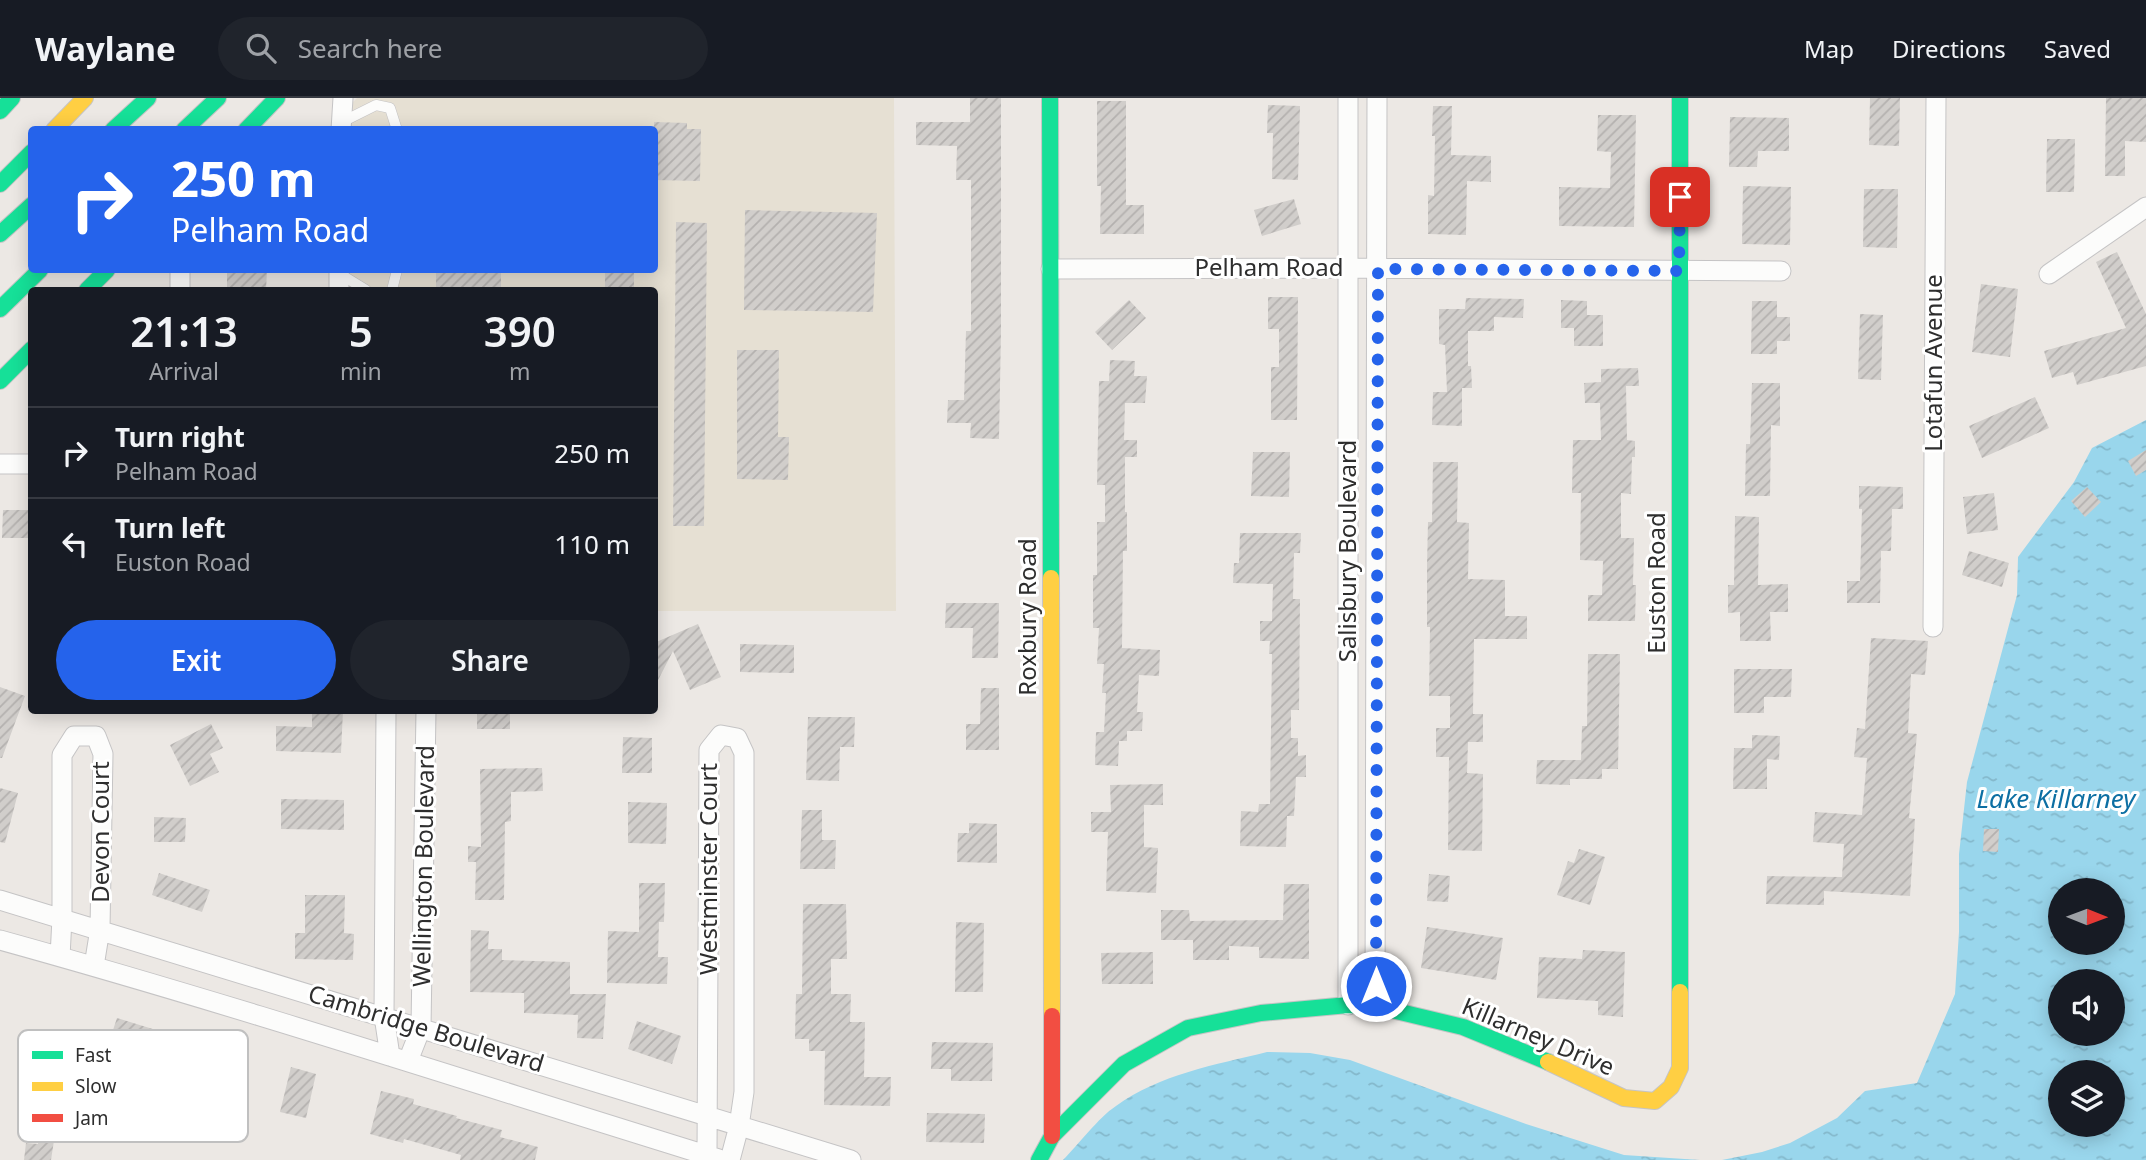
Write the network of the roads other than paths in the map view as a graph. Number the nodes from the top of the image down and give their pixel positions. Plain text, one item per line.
1 (12, 98) edge
2 (85, 98) edge
3 (148, 98) edge
4 (218, 98) edge
5 (278, 98) edge
6 (1050, 98) edge
7 (1348, 98) edge
8 (1377, 98) edge
9 (1680, 98) edge
10 (1936, 98) edge
11 (0, 111) edge
12 (342, 113) edge
13 (58, 126) edge
14 (117, 126) edge
15 (188, 126) edge
16 (250, 126) edge
17 (396, 126) edge
18 (28, 156) edge
19 (0, 184) edge
20 (2146, 207) edge
21 (28, 209) edge
22 (0, 234) edge
23 (1348, 268) junction
24 (1051, 269) junction
25 (1378, 269) junction
26 (1679, 271) junction
27 (1781, 271) dead end
28 (37, 273) edge
29 (104, 273) edge
30 (2049, 274) dead end
31 (339, 278) edge
32 (90, 287) edge
33 (359, 287) edge
34 (0, 309) edge
35 (28, 353) edge
36 (0, 381) edge
37 (0, 464) edge
38 (28, 464) edge
39 (1933, 627) dead end
40 (386, 714) edge
41 (426, 714) edge
42 (0, 900) edge
43 (62, 918) junction
44 (100, 929) junction
45 (0, 940) edge
46 (60, 957) junction
47 (93, 966) junction
48 (1348, 1004) junction
49 (1376, 1006) junction
50 (384, 1016) junction
51 (421, 1028) junction
52 (399, 1059) junction
53 (1680, 1068) joint
54 (709, 1116) junction
55 (739, 1126) junction
56 (1052, 1136) junction
57 (714, 1158) edge
58 (730, 1160) edge
59 (851, 1160) edge
60 (1039, 1160) edge

1 - 11 main road
2 - 13 main road
3 - 14 main road
4 - 15 main road
5 - 16 main road
6 - 24 main road, Roxbury Road
7 - 23 street, Salisbury Boulevard
8 - 25 street, Salisbury Boulevard
9 - 26 main road, Euston Road
10 - 39 street, Lotafun Avenue
12 - 17 lane
18 - 19 main road
20 - 30 street
21 - 22 main road
23 - 24 street, Pelham Road
23 - 25 street, Pelham Road
23 - 48 street, Salisbury Boulevard
24 - 56 main road, Roxbury Road
25 - 26 street, Pelham Road
25 - 49 street, Salisbury Boulevard
26 - 27 street, Pelham Road
26 - 53 main road, Euston Road
28 - 34 main road
29 - 32 main road
31 - 33 lane
35 - 36 main road
37 - 38 street
40 - 50 street, Wellington Boulevard
41 - 51 street, Wellington Boulevard
42 - 43 street, Cambridge Boulevard
43 - 44 street, Cambridge Boulevard
43 - 44 street, Devon Court
43 - 46 street, Devon Court
44 - 47 street, Devon Court
44 - 50 street, Cambridge Boulevard
45 - 46 street, Cambridge Boulevard
46 - 47 street, Cambridge Boulevard
47 - 52 street, Cambridge Boulevard
48 - 49 main road, Killarney Drive
48 - 56 main road, Killarney Drive
49 - 53 main road, Killarney Drive
50 - 51 street, Cambridge Boulevard
50 - 52 street, Wellington Boulevard
51 - 52 street, Wellington Boulevard
51 - 54 street, Cambridge Boulevard
52 - 57 street, Cambridge Boulevard
54 - 55 street, Cambridge Boulevard
54 - 55 street, Westminster Court
54 - 57 street, Westminster Court
55 - 58 street, Westminster Court
55 - 59 street, Cambridge Boulevard
56 - 60 main road, Killarney Drive

